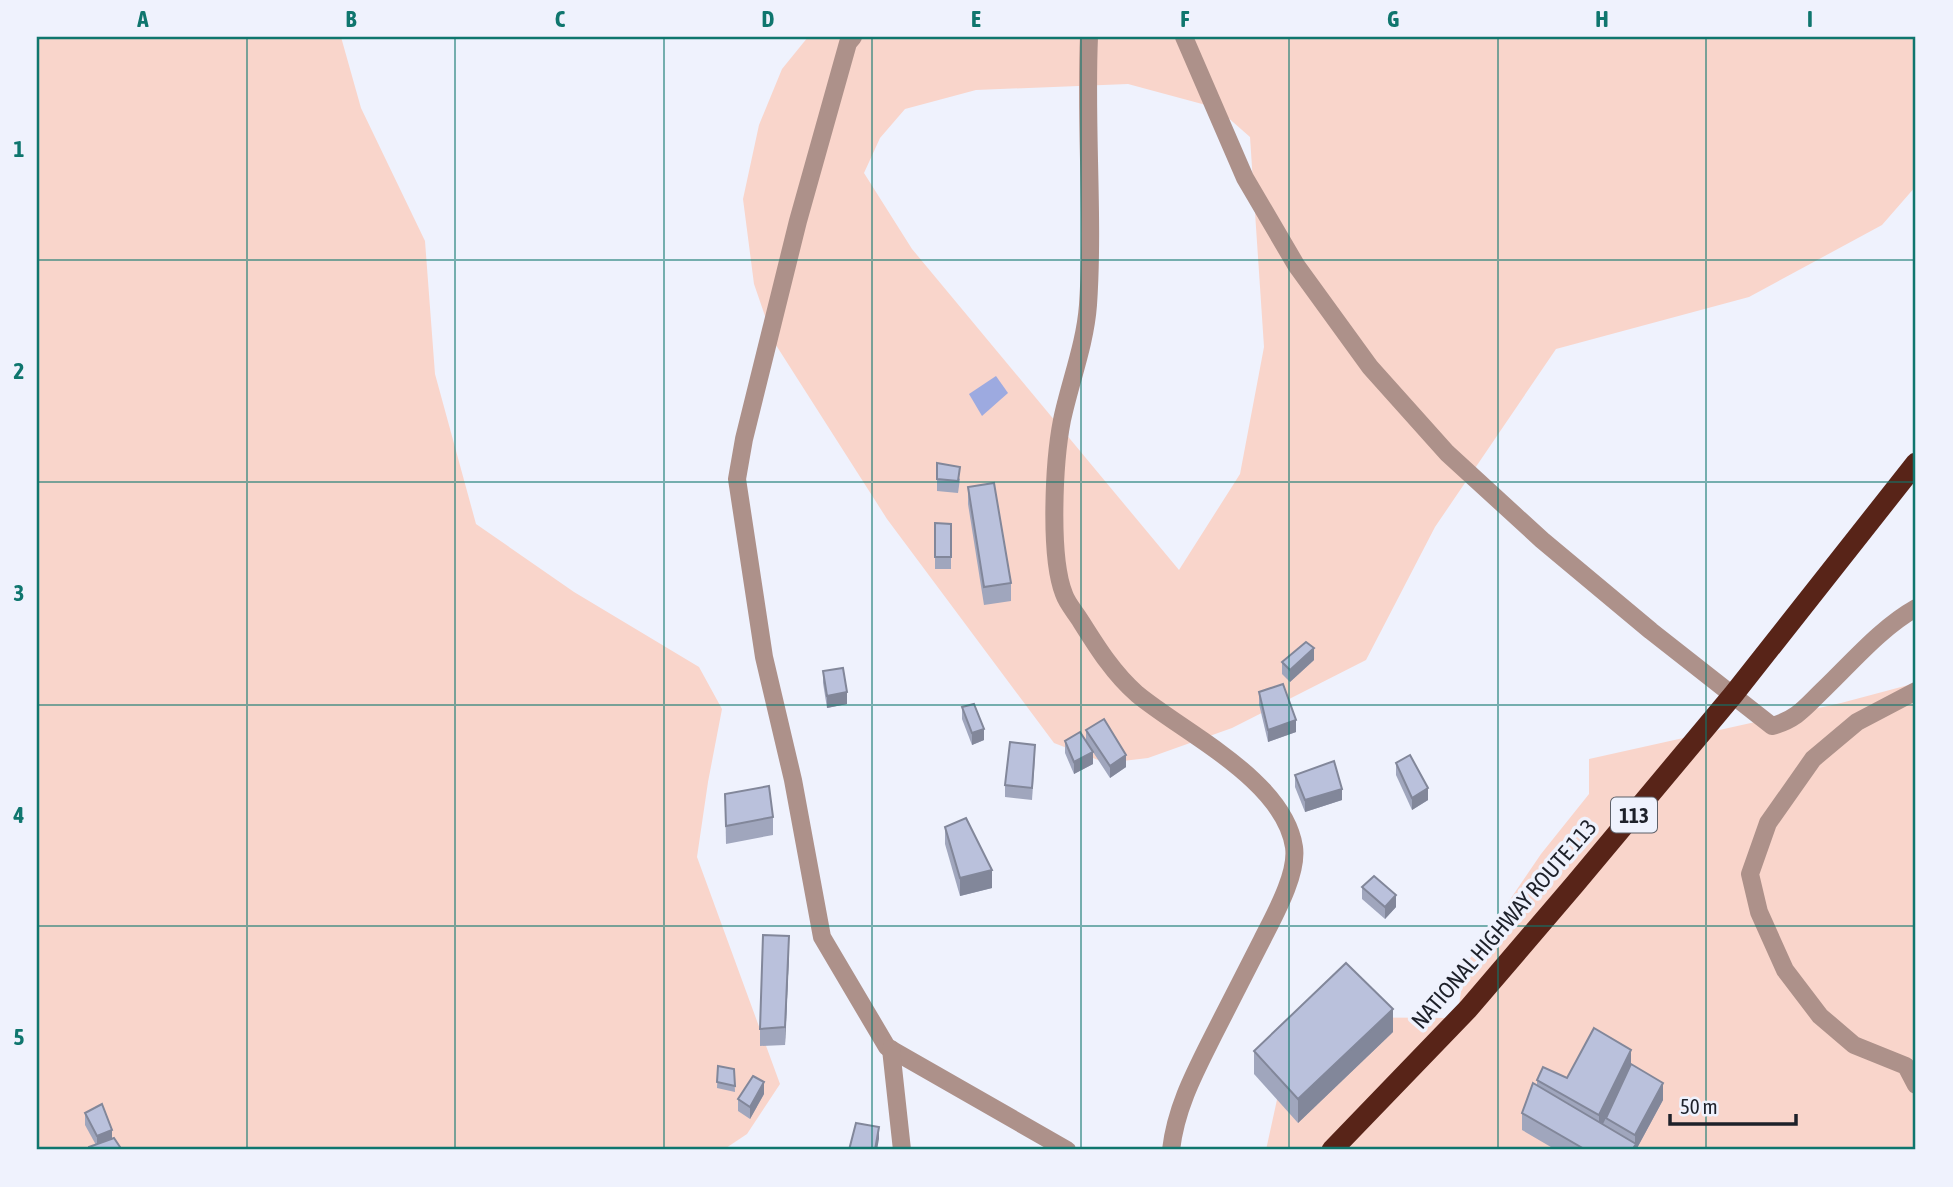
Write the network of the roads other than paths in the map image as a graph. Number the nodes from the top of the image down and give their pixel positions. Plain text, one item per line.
1 (853, 37) edge
2 (1089, 37) edge
3 (1184, 37) edge
4 (1916, 463) edge
5 (1916, 608) edge
6 (1916, 691) edge
7 (1733, 695) junction
8 (891, 1049) junction
9 (1916, 1086) edge
10 (902, 1150) edge
11 (1067, 1150) edge
12 (1171, 1150) edge
13 (1332, 1150) edge

1 - 8 street
2 - 12 street
3 - 7 street
4 - 7 highway, NATIONAL HIGHWAY ROUTE 113 / 113
5 - 7 street
6 - 9 street
7 - 13 highway, NATIONAL HIGHWAY ROUTE 113 / 113
8 - 10 street
8 - 11 street

